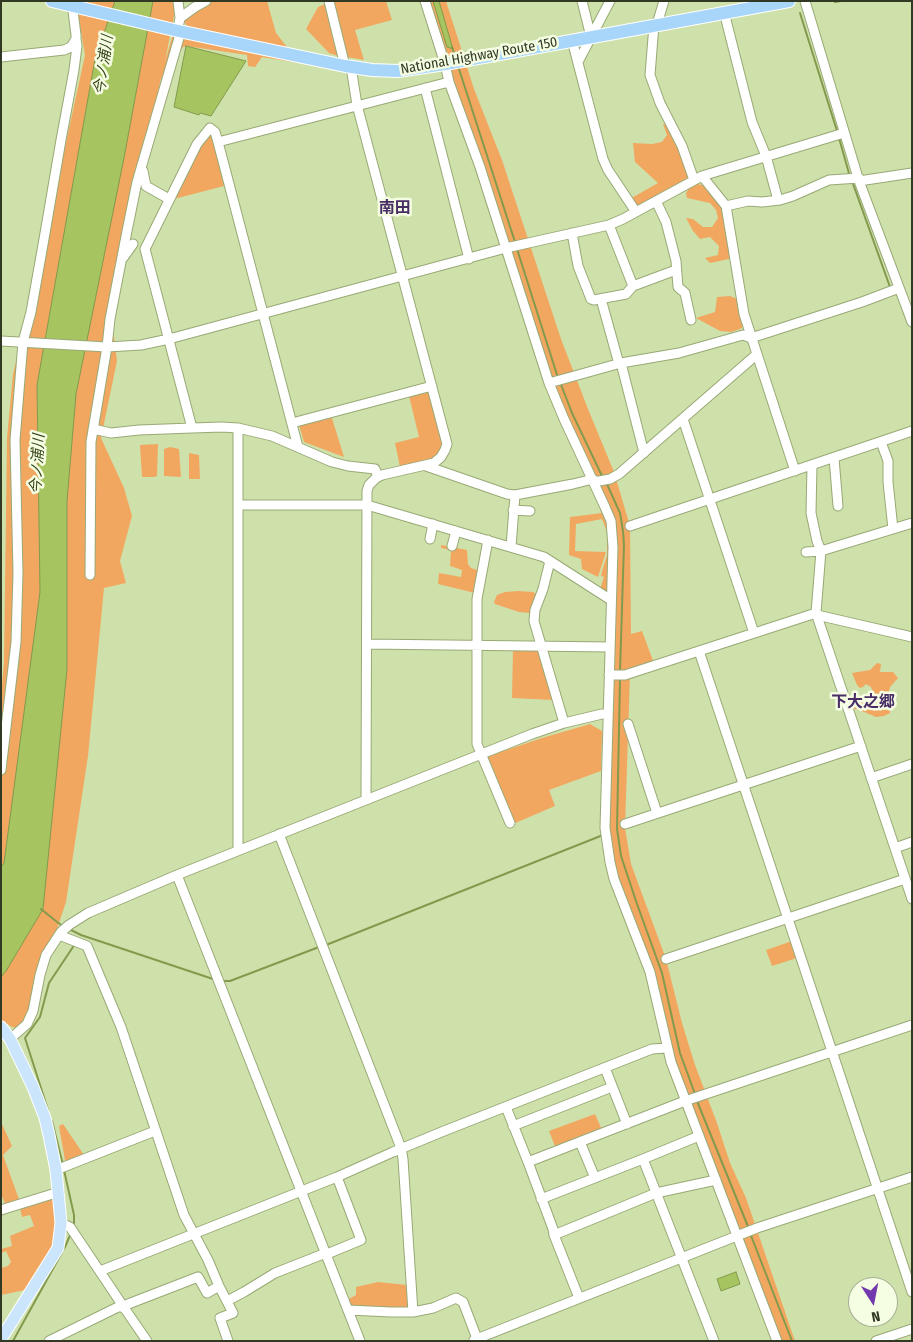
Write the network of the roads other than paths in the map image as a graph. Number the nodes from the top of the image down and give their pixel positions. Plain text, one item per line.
1 (52, 1) edge
2 (178, 1) edge
3 (206, 1) edge
4 (329, 1) edge
5 (425, 1) edge
6 (582, 1) edge
7 (610, 1) edge
8 (664, 1) edge
9 (789, 1) edge
10 (805, 1) edge
11 (76, 5) edge
12 (724, 12) junction
13 (656, 25) junction
14 (178, 27) junction
15 (590, 37) junction
16 (76, 39) junction
17 (572, 40) junction
18 (1, 57) edge
19 (578, 62) junction
20 (445, 64) junction
21 (348, 67) junction
22 (449, 82) junction
23 (425, 88) junction
24 (357, 105) junction
25 (844, 133) junction
26 (218, 142) junction
27 (766, 156) junction
28 (142, 166) junction
29 (912, 173) edge
30 (698, 178) junction
31 (859, 180) junction
32 (169, 199) junction
33 (778, 200) junction
34 (656, 201) junction
35 (726, 206) junction
36 (636, 212) junction
37 (609, 225) junction
38 (572, 234) junction
39 (133, 244) dead end
40 (506, 248) junction
41 (469, 259) junction
42 (121, 260) junction
43 (676, 270) junction
44 (402, 276) junction
45 (633, 286) junction
46 (899, 288) junction
47 (601, 299) junction
48 (263, 313) junction
49 (691, 320) dead end
50 (912, 322) edge
51 (168, 338) junction
52 (751, 338) junction
53 (1, 341) edge
54 (24, 343) junction
55 (106, 347) junction
56 (756, 355) junction
57 (620, 363) junction
58 (551, 382) junction
59 (432, 386) junction
60 (683, 420) junction
61 (292, 423) junction
62 (192, 428) junction
63 (238, 428) junction
64 (93, 429) junction
65 (912, 432) edge
66 (881, 442) junction
67 (298, 447) junction
68 (644, 453) junction
69 (834, 458) junction
70 (812, 465) junction
71 (426, 466) junction
72 (795, 471) junction
73 (378, 477) junction
74 (593, 481) junction
75 (515, 495) junction
76 (710, 499) junction
77 (238, 505) junction
78 (368, 505) junction
79 (838, 506) dead end
80 (510, 509) junction
81 (530, 510) dead end
82 (912, 523) edge
83 (433, 524) junction
84 (630, 526) dead end
85 (893, 529) junction
86 (456, 531) junction
87 (430, 539) dead end
88 (488, 540) junction
89 (452, 546) dead end
90 (511, 547) junction
91 (806, 552) dead end
92 (821, 552) junction
93 (550, 561) junction
94 (90, 575) dead end
95 (611, 600) junction
96 (817, 614) junction
97 (754, 633) junction
98 (912, 637) edge
99 (367, 644) junction
100 (477, 645) junction
101 (542, 646) junction
102 (610, 647) junction
103 (699, 651) junction
104 (611, 675) junction
105 (608, 714) junction
106 (564, 723) junction
107 (628, 724) dead end
108 (860, 746) junction
109 (481, 754) junction
110 (912, 764) edge
111 (1, 770) edge
112 (871, 778) junction
113 (743, 784) junction
114 (366, 799) junction
115 (657, 813) junction
116 (510, 823) dead end
117 (625, 824) dead end
118 (279, 834) junction
119 (912, 842) edge
120 (895, 848) junction
121 (238, 850) junction
122 (176, 874) junction
123 (905, 879) junction
124 (912, 899) edge
125 (788, 918) junction
126 (60, 935) junction
127 (666, 959) dead end
128 (912, 1025) edge
129 (1, 1027) edge
130 (10, 1040) junction
131 (667, 1048) junction
132 (832, 1051) junction
133 (605, 1068) junction
134 (612, 1087) junction
135 (687, 1100) junction
136 (506, 1107) junction
137 (627, 1124) junction
138 (513, 1126) junction
139 (155, 1131) junction
140 (698, 1136) junction
141 (580, 1142) junction
142 (402, 1148) junction
143 (643, 1159) junction
144 (528, 1162) junction
145 (56, 1170) junction
146 (337, 1177) junction
147 (912, 1177) edge
148 (595, 1178) junction
149 (716, 1180) junction
150 (878, 1189) junction
151 (301, 1191) junction
152 (59, 1192) junction
153 (656, 1193) junction
154 (541, 1199) junction
155 (1, 1210) edge
156 (61, 1224) junction
157 (194, 1234) junction
158 (554, 1235) junction
159 (738, 1236) junction
160 (327, 1253) junction
161 (681, 1259) junction
162 (100, 1271) junction
163 (219, 1286) junction
164 (912, 1292) edge
165 (579, 1298) junction
166 (227, 1301) junction
167 (124, 1308) junction
168 (348, 1310) junction
169 (413, 1312) junction
170 (912, 1329) edge
171 (1, 1340) edge
172 (476, 1340) edge
173 (49, 1341) edge
174 (148, 1341) edge
175 (228, 1341) edge
176 (360, 1341) edge
177 (714, 1341) edge
178 (777, 1341) edge
179 (876, 1341) edge

1 - 11 highway, National Highway Route 150
2 - 14 street
3 - 14 street
4 - 21 street
5 - 20 street
6 - 15 street
7 - 15 street
8 - 13 street
9 - 12 highway, National Highway Route 150
10 - 25 street
11 - 14 highway, National Highway Route 150
11 - 16 street
12 - 13 highway, National Highway Route 150
12 - 27 street
13 - 15 highway, National Highway Route 150
13 - 30 street
14 - 21 highway, National Highway Route 150
14 - 28 street
15 - 17 highway, National Highway Route 150
15 - 19 street
16 - 18 street
16 - 54 street
17 - 19 street
17 - 20 highway, National Highway Route 150
19 - 36 street
20 - 21 highway, National Highway Route 150
20 - 22 street
21 - 24 street
22 - 23 street
22 - 40 street
23 - 24 street
23 - 41 street
24 - 26 street
24 - 44 street
25 - 27 street
25 - 31 street
26 - 32 street
26 - 48 street
27 - 30 street
27 - 33 street
28 - 32 street
28 - 42 street
29 - 31 street
30 - 34 street
30 - 35 street
31 - 33 street
31 - 46 street
32 - 51 street
33 - 35 street
34 - 36 street
34 - 43 street
35 - 52 street
36 - 37 street
37 - 38 street
37 - 45 street
38 - 40 street
38 - 47 street
39 - 42 street
40 - 41 street
40 - 58 street
41 - 44 street
42 - 55 street
43 - 45 street
43 - 49 street
44 - 48 street
44 - 59 street
45 - 47 street
46 - 50 street
46 - 52 street
47 - 57 street
48 - 51 street
48 - 61 street
51 - 55 street
51 - 62 street
52 - 56 street
52 - 57 street
53 - 54 street
54 - 55 street
54 - 111 street
55 - 64 street
56 - 60 street
56 - 72 street
57 - 58 street
57 - 68 street
58 - 74 street
59 - 61 street
59 - 71 street
60 - 68 street
60 - 76 street
61 - 67 street
62 - 63 street
62 - 64 street
63 - 67 street
63 - 77 street
64 - 94 street
65 - 66 street
66 - 69 street
66 - 85 street
67 - 73 street
68 - 74 street
69 - 70 street
69 - 79 street
70 - 72 street
70 - 92 street
71 - 73 street
71 - 75 street
72 - 76 street
73 - 78 street
74 - 75 street
74 - 95 street
75 - 80 street
76 - 84 street
76 - 97 street
77 - 78 street
77 - 121 street
78 - 83 street
78 - 99 street
80 - 81 street
80 - 90 street
82 - 85 street
83 - 86 street
83 - 87 street
85 - 92 street
86 - 88 street
86 - 89 street
88 - 90 street
88 - 100 street
90 - 93 street
91 - 92 street
92 - 96 street
93 - 95 street
93 - 101 street
95 - 102 street
96 - 97 street
96 - 98 street
96 - 108 street
97 - 103 street
99 - 100 street
99 - 114 street
100 - 101 street
100 - 109 street
101 - 102 street
101 - 106 street
102 - 104 street
103 - 104 street
103 - 113 street
104 - 105 street
105 - 106 street
105 - 131 street
106 - 109 street
107 - 115 street
108 - 112 street
108 - 113 street
109 - 114 street
109 - 116 street
110 - 112 street
112 - 120 street
113 - 115 street
113 - 125 street
114 - 118 street
115 - 117 street
118 - 121 street
118 - 142 street
119 - 120 street
120 - 123 street
121 - 122 street
122 - 126 street
122 - 151 street
123 - 124 street
123 - 125 street
125 - 127 street
125 - 132 street
126 - 130 street
126 - 139 street
128 - 132 street
129 - 130 main road
130 - 145 main road
131 - 133 street
131 - 135 street
132 - 135 street
132 - 150 street
133 - 134 street
133 - 136 street
134 - 137 street
134 - 138 street
135 - 137 street
135 - 140 street
136 - 138 street
136 - 142 street
137 - 141 street
138 - 144 street
139 - 145 street
139 - 157 street
140 - 143 street
140 - 149 street
141 - 144 street
141 - 148 street
142 - 146 street
142 - 169 street
143 - 148 street
143 - 153 street
144 - 154 street
145 - 152 main road
146 - 151 street
146 - 160 street
147 - 150 street
148 - 154 street
149 - 153 street
149 - 159 street
150 - 159 street
150 - 164 street
151 - 157 street
151 - 160 street
152 - 155 street
152 - 156 main road
153 - 158 street
153 - 161 street
154 - 158 street
156 - 162 street
156 - 171 main road
157 - 162 street
157 - 163 street
158 - 165 street
159 - 161 street
159 - 178 street
160 - 166 street
160 - 168 street
161 - 165 street
161 - 177 street
162 - 167 street
163 - 166 street
163 - 167 street
165 - 172 street
166 - 175 street
167 - 173 street
167 - 174 street
168 - 169 street
168 - 176 street
169 - 172 street
170 - 179 street

